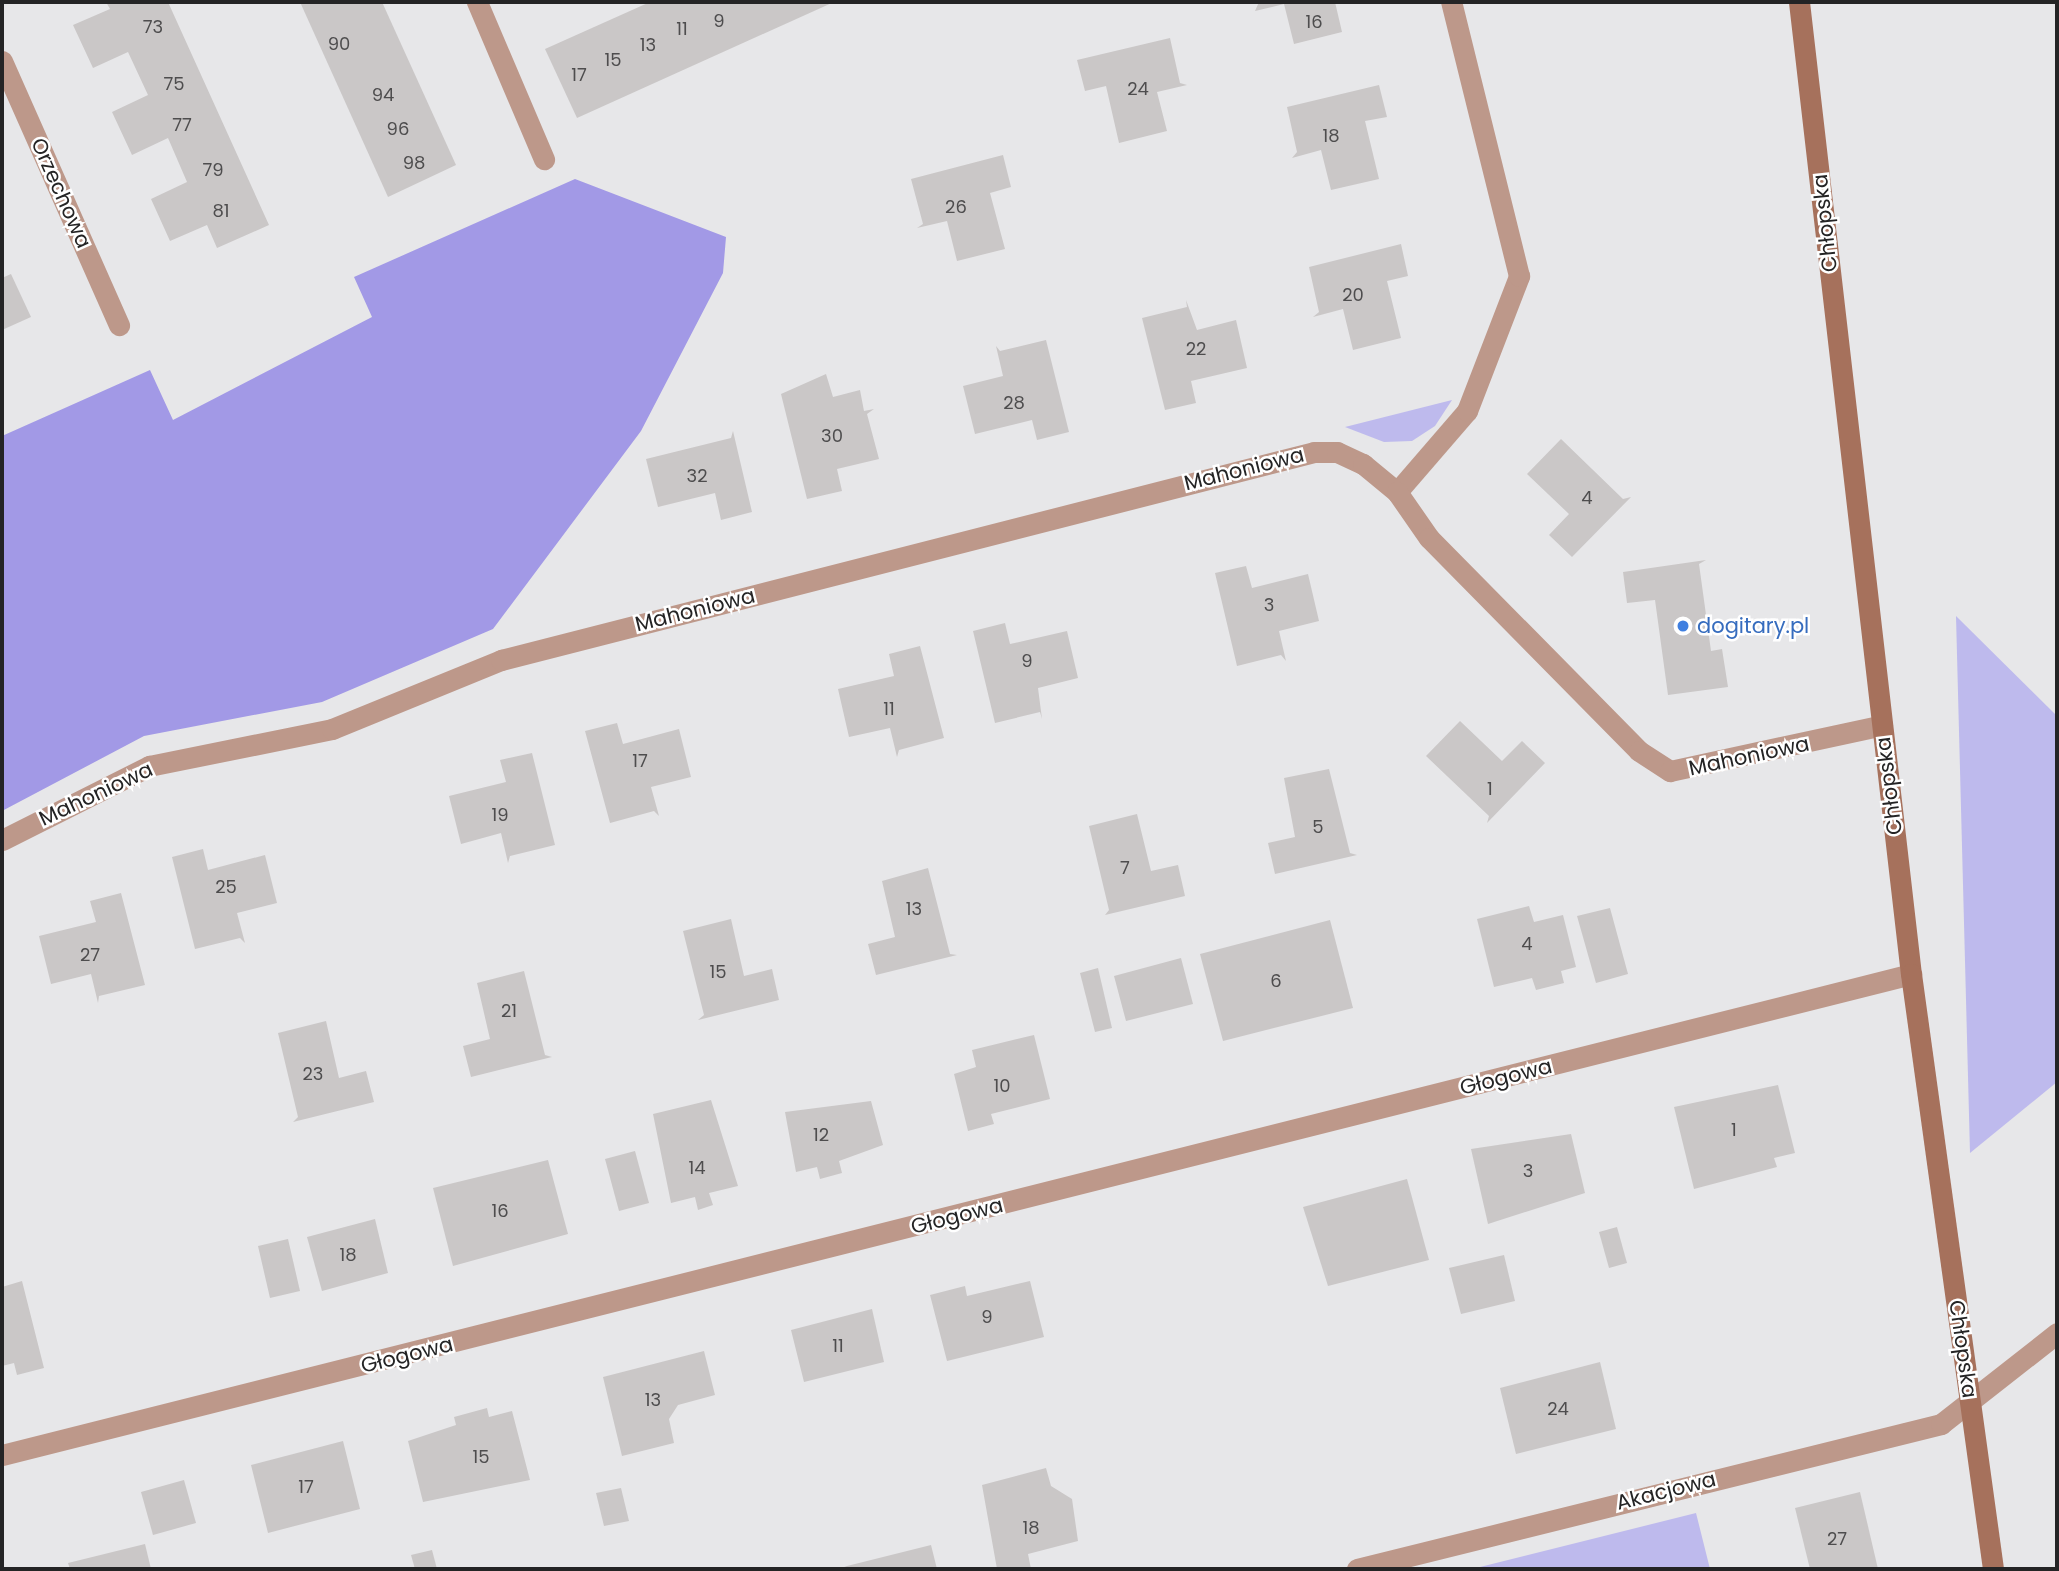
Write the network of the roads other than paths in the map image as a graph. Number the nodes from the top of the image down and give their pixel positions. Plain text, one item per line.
1 (477, 2) edge
2 (1451, 2) edge
3 (1799, 2) edge
4 (2, 61) edge
5 (544, 159) dead end
6 (119, 325) dead end
7 (1397, 492) junction
8 (1882, 726) junction
9 (2, 840) edge
10 (1911, 974) junction
11 (2057, 1333) edge
12 (1970, 1404) junction
13 (2, 1455) edge
14 (1357, 1569) edge
15 (1993, 1569) edge

1 - 5 street
2 - 7 street
3 - 8 street, Chłopska
4 - 6 street, Orzechowa
7 - 8 street, Mahoniowa
7 - 9 street, Mahoniowa
8 - 10 street, Chłopska
10 - 12 street, Chłopska
10 - 13 street, Głogowa
11 - 12 street, Akacjowa
12 - 14 street, Akacjowa
12 - 15 street, Chłopska

